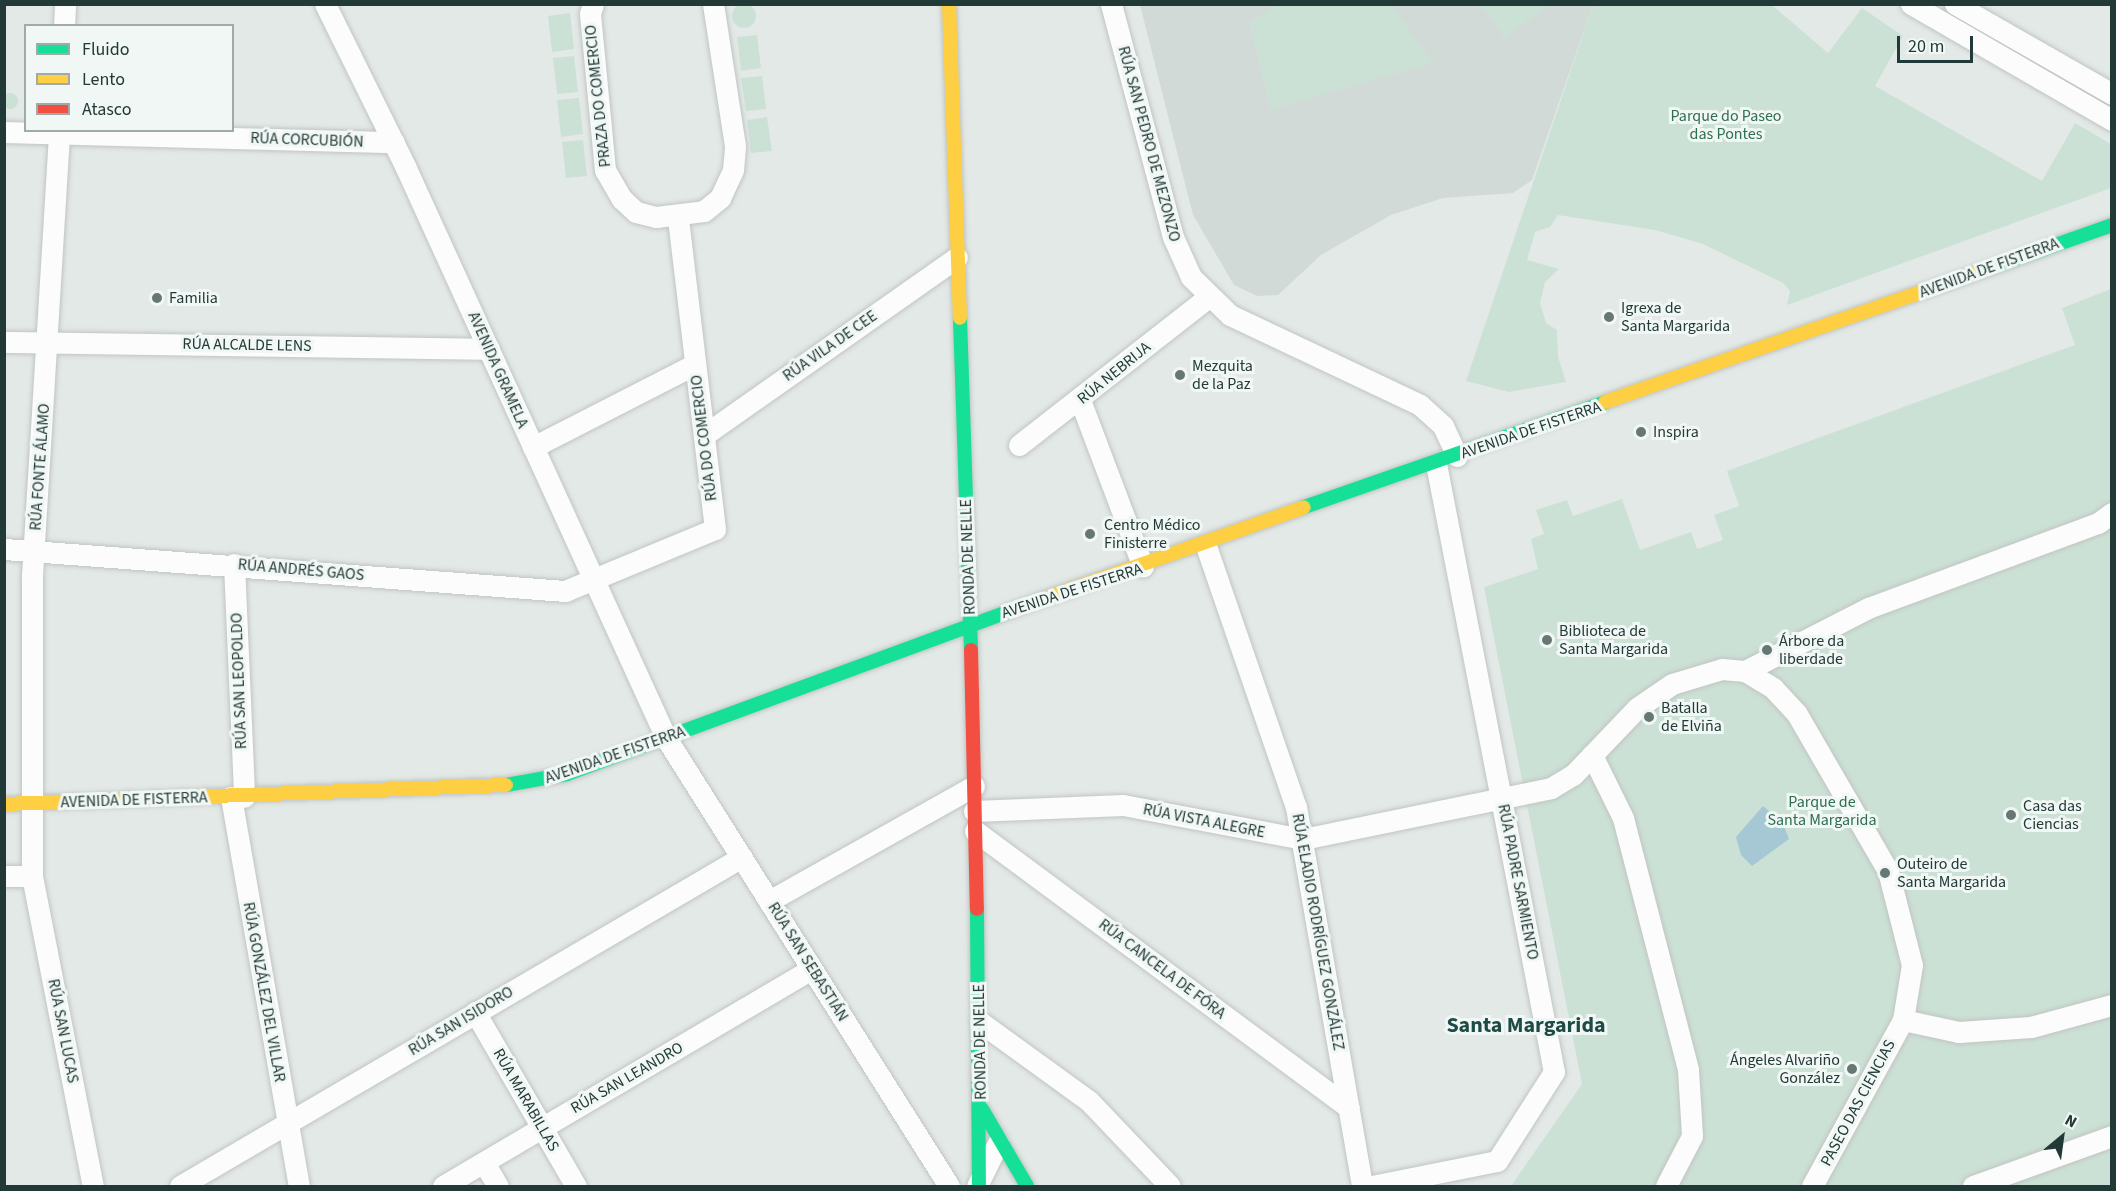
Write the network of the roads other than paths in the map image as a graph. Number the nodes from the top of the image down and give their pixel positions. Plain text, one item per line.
1 (65, 4) edge
2 (325, 4) edge
3 (593, 4) edge
4 (713, 4) edge
5 (949, 4) edge
6 (1111, 4) edge
7 (1911, 4) edge
8 (1955, 4) edge
9 (64, 24) edge
10 (2112, 94) edge
11 (2112, 120) edge
12 (4, 132) edge
13 (24, 132) edge
14 (59, 132) edge
15 (89, 132) edge
16 (394, 142) junction
17 (678, 217) junction
18 (2112, 225) edge
19 (957, 258) junction
20 (1207, 298) junction
21 (4, 342) edge
22 (49, 342) junction
23 (489, 349) junction
24 (695, 363) junction
25 (1080, 400) junction
26 (704, 435) junction
27 (1019, 445) dead end
28 (533, 447) junction
29 (1457, 456) junction
30 (1436, 464) junction
31 (2107, 523) edge
32 (1206, 546) junction
33 (34, 548) junction
34 (4, 549) edge
35 (234, 564) junction
36 (1143, 567) junction
37 (595, 581) junction
38 (970, 624) junction
39 (1745, 671) junction
40 (666, 738) junction
41 (1592, 755) junction
42 (974, 786) junction
43 (237, 797) junction
44 (1502, 799) junction
45 (31, 803) junction
46 (4, 804) edge
47 (975, 821) junction
48 (1303, 839) junction
49 (742, 857) junction
50 (4, 876) edge
51 (32, 876) junction
52 (769, 901) junction
53 (812, 969) junction
54 (2112, 1005) edge
55 (475, 1012) junction
56 (1903, 1020) junction
57 (980, 1022) junction
58 (1349, 1108) junction
59 (982, 1109) junction
60 (287, 1124) junction
61 (542, 1128) junction
62 (2112, 1136) edge
63 (998, 1143) junction
64 (484, 1163) junction
65 (93, 1186) edge
66 (180, 1186) edge
67 (299, 1186) edge
68 (443, 1186) edge
69 (498, 1186) edge
70 (576, 1186) edge
71 (949, 1186) edge
72 (978, 1186) edge
73 (1027, 1186) edge
74 (1170, 1186) edge
75 (1362, 1186) edge
76 (1372, 1186) edge
77 (1666, 1186) edge
78 (1812, 1186) edge
79 (1973, 1186) edge

1 - 9 street
2 - 16 street, AVENIDA GRAMELA
3 - 17 street, PRAZA DO COMERCIO
4 - 17 street, PRAZA DO COMERCIO
5 - 19 street, RONDA DE NELLE
6 - 20 street, RÚA SAN PEDRO DE MEZONZO
7 - 11 street
8 - 10 street
12 - 13 street, RÚA CORCUBIÓN
14 - 22 street, RÚA FONTE ÁLAMO
15 - 16 street, RÚA CORCUBIÓN
16 - 23 street, AVENIDA GRAMELA
17 - 24 street, RÚA DO COMERCIO
18 - 29 street, AVENIDA DE FISTERRA
19 - 26 street, RÚA VILA DE CEE
19 - 38 street, RONDA DE NELLE
20 - 25 street, RÚA NEBRIJA
20 - 29 street, RÚA SAN PEDRO DE MEZONZO
21 - 22 street, RÚA ALCALDE LENS
22 - 23 street, RÚA ALCALDE LENS
22 - 33 street, RÚA FONTE ÁLAMO
23 - 28 street, AVENIDA GRAMELA
24 - 26 street, RÚA DO COMERCIO
24 - 28 street
25 - 27 street, RÚA NEBRIJA
25 - 36 street
26 - 37 street, RÚA DO COMERCIO
28 - 37 street, AVENIDA GRAMELA
29 - 30 street, AVENIDA DE FISTERRA
30 - 32 street, AVENIDA DE FISTERRA
30 - 44 street, RÚA PADRE SARMIENTO
31 - 39 street
32 - 36 street, AVENIDA DE FISTERRA
32 - 48 street, RÚA ELADIO RODRÍGUEZ GONZÁLEZ
33 - 34 street, RÚA ANDRÉS GAOS
33 - 35 street, RÚA ANDRÉS GAOS
33 - 45 street, RÚA FONTE ÁLAMO
35 - 37 street, RÚA ANDRÉS GAOS
35 - 43 street, RÚA SAN LEOPOLDO
36 - 38 street, AVENIDA DE FISTERRA
37 - 40 street, AVENIDA GRAMELA
38 - 40 street, AVENIDA DE FISTERRA
38 - 42 street, RONDA DE NELLE
39 - 41 street
39 - 56 street
40 - 43 street, AVENIDA DE FISTERRA
40 - 49 street, RÚA SAN SEBASTIÁN
41 - 44 street
41 - 77 street
42 - 47 street, RONDA DE NELLE
42 - 52 street
43 - 45 street, AVENIDA DE FISTERRA
43 - 60 street, RÚA GONZÁLEZ DEL VILLAR
44 - 48 street, RÚA VISTA ALEGRE
44 - 76 street, RÚA PADRE SARMIENTO
45 - 46 street, AVENIDA DE FISTERRA
45 - 51 street, RÚA FONTE ÁLAMO
47 - 48 street, RÚA VISTA ALEGRE
47 - 57 street, RONDA DE NELLE
47 - 58 street, RÚA CANCELA DE FÓRA
48 - 58 street, RÚA ELADIO RODRÍGUEZ GONZÁLEZ
49 - 52 street, RÚA SAN SEBASTIÁN
49 - 55 street, RÚA SAN ISIDORO
50 - 51 street
51 - 65 street, RÚA SAN LUCAS
52 - 53 street, RÚA SAN SEBASTIÁN
53 - 61 street, RÚA SAN LEANDRO
53 - 71 street, RÚA SAN SEBASTIÁN
54 - 56 street
55 - 60 street, RÚA SAN ISIDORO
55 - 61 street, RÚA MARABILLAS
56 - 78 street, PASEO DAS CIENCIAS
57 - 59 street, RONDA DE NELLE
57 - 74 street
58 - 75 street, RÚA ELADIO RODRÍGUEZ GONZÁLEZ
59 - 63 street, RONDA DE NELLE
59 - 72 street, RONDA DE NELLE
60 - 66 street, RÚA SAN ISIDORO
60 - 67 street, RÚA GONZÁLEZ DEL VILLAR
61 - 64 street, RÚA SAN LEANDRO
61 - 70 street, RÚA MARABILLAS
62 - 79 street
63 - 72 street, RONDA DE NELLE
63 - 73 street, RONDA DE NELLE
64 - 68 street, RÚA SAN LEANDRO
64 - 69 street

